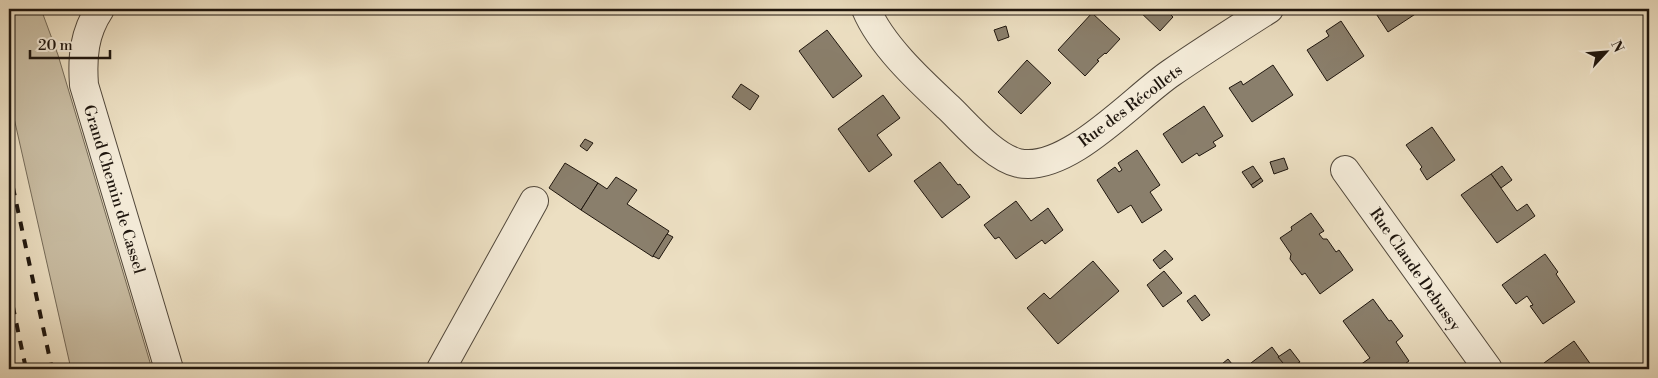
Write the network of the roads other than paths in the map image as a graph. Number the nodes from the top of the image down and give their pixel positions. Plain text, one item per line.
1 (100, 9) edge
2 (866, 9) edge
3 (1269, 9) edge
4 (1345, 170) dead end
5 (534, 201) dead end
6 (169, 369) edge
7 (441, 369) edge
8 (1488, 369) edge

1 - 6 street, Grand Chemin de Cassel
2 - 3 street, Rue des Récollets
4 - 8 street, Rue Claude Debussy
5 - 7 street

